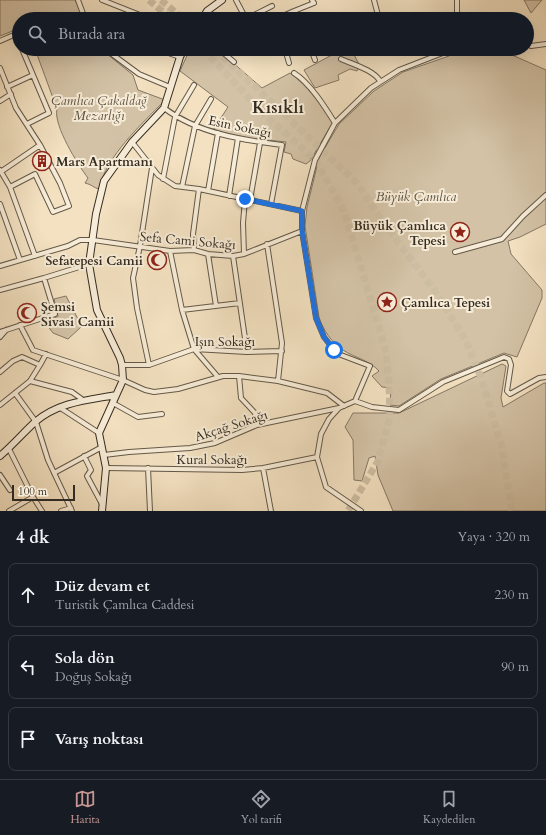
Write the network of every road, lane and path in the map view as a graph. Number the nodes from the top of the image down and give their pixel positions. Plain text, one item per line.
1 (78, 0) edge
2 (102, 0) edge
3 (222, 0) edge
4 (236, 0) edge
5 (312, 0) edge
6 (374, 0) edge
7 (457, 0) edge
8 (215, 2) edge
9 (272, 6) dead end
10 (294, 11) edge
11 (82, 12) edge
12 (132, 12) edge
13 (206, 12) edge
14 (242, 12) edge
15 (260, 12) edge
16 (377, 12) edge
17 (457, 12) edge
18 (12, 36) edge
19 (0, 40) edge
20 (546, 44) edge
21 (534, 46) edge
22 (25, 56) edge
23 (175, 56) edge
24 (227, 56) edge
25 (287, 56) edge
26 (314, 56) edge
27 (435, 56) edge
28 (116, 57) edge
29 (180, 58) joint
30 (341, 59) dead end
31 (315, 60) dead end
32 (234, 62) dead end
33 (289, 63) dead end
34 (0, 68) edge
35 (294, 73) dead end
36 (33, 75) junction
37 (380, 81) junction
38 (194, 85) dead end
39 (8, 87) junction
40 (170, 87) junction
41 (11, 94) junction
42 (212, 99) dead end
43 (0, 101) edge
44 (164, 108) junction
45 (175, 117) junction
46 (335, 123) junction
47 (27, 124) junction
48 (195, 126) junction
49 (218, 133) junction
50 (238, 138) junction
51 (132, 142) junction
52 (260, 143) junction
53 (40, 145) junction
54 (152, 168) junction
55 (1, 171) edge
56 (163, 179) junction
57 (10, 187) junction
58 (182, 187) junction
59 (199, 189) junction
60 (208, 191) junction
61 (546, 195) edge
62 (229, 196) junction
63 (247, 200) junction
64 (0, 204) edge
65 (271, 204) junction
66 (302, 211) junction
67 (302, 231) junction
68 (93, 240) junction
69 (267, 244) junction
70 (140, 246) junction
71 (194, 250) junction
72 (170, 251) junction
73 (455, 252) dead end
74 (208, 254) junction
75 (244, 254) junction
76 (35, 256) junction
77 (233, 256) junction
78 (20, 260) junction
79 (89, 264) junction
80 (0, 266) edge
81 (44, 278) junction
82 (0, 290) edge
83 (240, 303) junction
84 (216, 306) junction
85 (182, 310) junction
86 (20, 325) junction
87 (6, 330) junction
88 (0, 332) edge
89 (0, 337) edge
90 (194, 349) junction
91 (282, 351) junction
92 (247, 352) junction
93 (46, 354) junction
94 (122, 364) junction
95 (40, 365) junction
96 (149, 365) junction
97 (0, 372) edge
98 (239, 376) junction
99 (218, 377) junction
100 (546, 377) edge
101 (122, 380) junction
102 (30, 381) junction
103 (278, 381) junction
104 (14, 394) junction
105 (116, 395) junction
106 (83, 400) junction
107 (355, 401) junction
108 (113, 403) junction
109 (0, 405) edge
110 (59, 407) junction
111 (342, 407) junction
112 (162, 414) dead end
113 (36, 422) junction
114 (257, 425) junction
115 (99, 433) junction
116 (102, 446) junction
117 (9, 449) junction
118 (104, 455) junction
119 (0, 456) edge
120 (84, 456) junction
121 (316, 457) junction
122 (106, 468) junction
123 (148, 468) junction
124 (263, 468) junction
125 (54, 473) junction
126 (0, 475) edge
127 (10, 490) dead end
128 (33, 497) junction
129 (102, 504) junction
130 (72, 509) edge
131 (9, 511) edge
132 (42, 511) edge
133 (61, 511) edge
134 (102, 511) edge
135 (150, 511) edge
136 (271, 511) edge
137 (361, 511) edge

1 - 11 street
2 - 12 street
3 - 8 street
4 - 14 street
5 - 10 street
6 - 16 street
7 - 17 street
8 - 13 street
9 - 15 street
18 - 19 street
20 - 21 street
22 - 36 street
23 - 29 street
24 - 32 street
25 - 33 street
26 - 31 street
27 - 37 street
28 - 40 street
29 - 40 street
30 - 37 street
34 - 39 street
35 - 46 street
36 - 39 street
36 - 47 street
37 - 46 street
38 - 45 street
39 - 41 street
40 - 44 street
41 - 43 street
41 - 47 street
42 - 48 street
44 - 45 street, Esin Sokağı
44 - 51 street
45 - 48 street, Esin Sokağı
45 - 56 street
46 - 66 street
47 - 53 street
48 - 49 street, Esin Sokağı
48 - 58 street
49 - 50 street, Esin Sokağı
49 - 60 street
50 - 52 street, Esin Sokağı
50 - 62 street
51 - 54 street
51 - 68 street
52 - 63 street
52 - 65 street, Esin Sokağı
53 - 55 street
53 - 57 street
54 - 56 street
54 - 70 street
55 - 57 street
56 - 58 street
57 - 76 street
58 - 59 street
59 - 60 street
59 - 71 street
60 - 62 street
61 - 73 street
62 - 63 street
63 - 65 street
63 - 75 street
64 - 78 street
65 - 66 street
66 - 67 street
67 - 69 street, Sefa Cami Sokağı
67 - 107 street
68 - 70 street, Sefa Cami Sokağı
68 - 76 street, Sefa Cami Sokağı
68 - 79 street
69 - 75 street, Sefa Cami Sokağı
69 - 91 street
70 - 72 street, Sefa Cami Sokağı
70 - 96 street
71 - 72 street, Sefa Cami Sokağı
71 - 74 street, Sefa Cami Sokağı
72 - 85 street
74 - 77 street, Sefa Cami Sokağı
74 - 84 street
75 - 77 street, Sefa Cami Sokağı
76 - 78 street
77 - 83 street
78 - 80 street
79 - 81 street
79 - 94 street
81 - 82 street
81 - 86 street
83 - 84 street
83 - 92 street
84 - 85 street
85 - 90 street
86 - 87 street
86 - 93 street
87 - 88 street
87 - 89 street
90 - 92 street, Işın Sokağı
90 - 96 street, Işın Sokağı
90 - 99 street
91 - 92 street, Işın Sokağı
91 - 103 street
93 - 95 street
93 - 101 street
94 - 96 street, Işın Sokağı
94 - 101 street
95 - 97 street
95 - 102 street
98 - 99 street
98 - 103 street
98 - 114 street
99 - 101 street
100 - 107 street
101 - 105 street
102 - 104 street
102 - 106 street
103 - 111 street
104 - 109 street
104 - 113 street
105 - 106 street
105 - 108 street
106 - 110 street
107 - 111 street
108 - 112 street
108 - 115 street
110 - 113 street
110 - 115 street
111 - 114 street, Akçağ Sokağı
111 - 121 street
113 - 117 street
113 - 125 street
114 - 118 street, Akçağ Sokağı
115 - 116 street
116 - 118 street
116 - 120 street
117 - 119 street
117 - 128 street
118 - 122 street
120 - 125 street
120 - 129 street
121 - 124 street, Kural Sokağı
121 - 137 street
122 - 123 street, Kural Sokağı
122 - 129 street
123 - 124 street, Kural Sokağı
123 - 135 street
124 - 136 street
125 - 130 street
126 - 127 street
128 - 131 street
128 - 132 street
129 - 134 street
130 - 133 street

